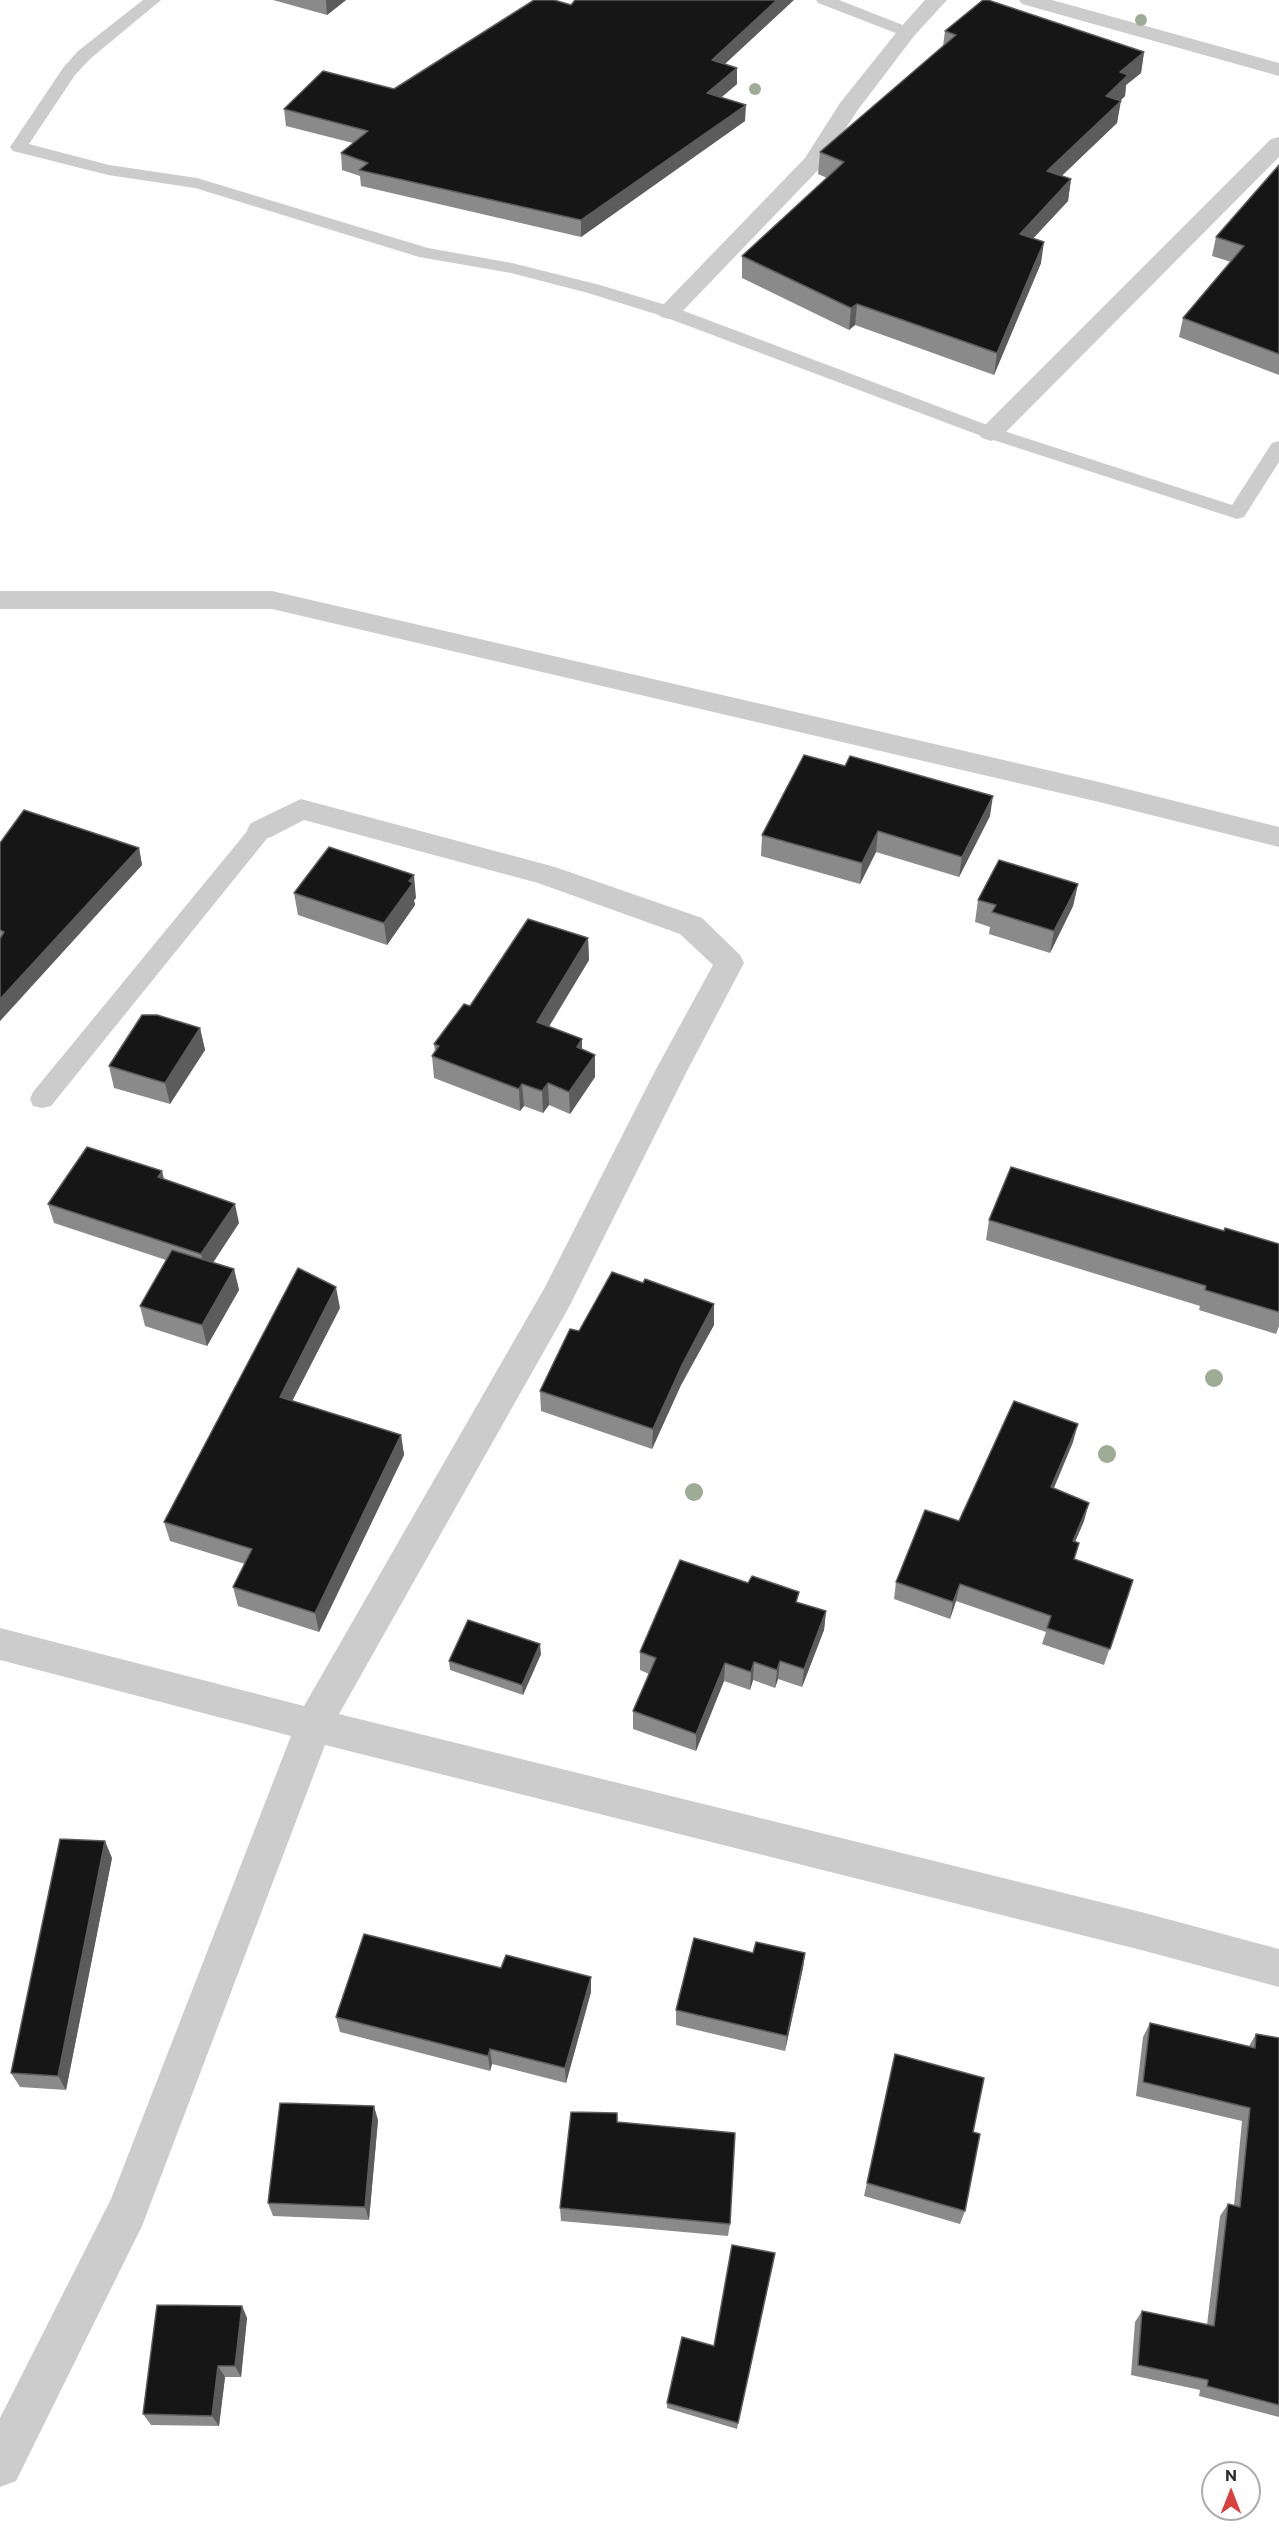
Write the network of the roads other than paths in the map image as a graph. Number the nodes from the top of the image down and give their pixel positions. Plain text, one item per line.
1 (153, 0) edge
2 (824, 0) edge
3 (938, 0) edge
4 (1029, 0) edge
5 (908, 32) junction
6 (1279, 70) edge
7 (1279, 144) edge
8 (669, 312) junction
9 (991, 433) junction
10 (1279, 447) edge
11 (0, 600) edge
12 (261, 830) joint
13 (1279, 837) edge
14 (42, 1099) dead end
15 (0, 1644) edge
16 (314, 1724) junction
17 (1279, 1968) edge
18 (0, 2465) edge

1 - 8 lane
2 - 5 lane
3 - 5 street
4 - 6 street
5 - 8 street
7 - 9 street
8 - 9 lane
9 - 10 lane
11 - 13 street
12 - 14 lane
12 - 16 street
15 - 16 street
16 - 17 street
16 - 18 street

